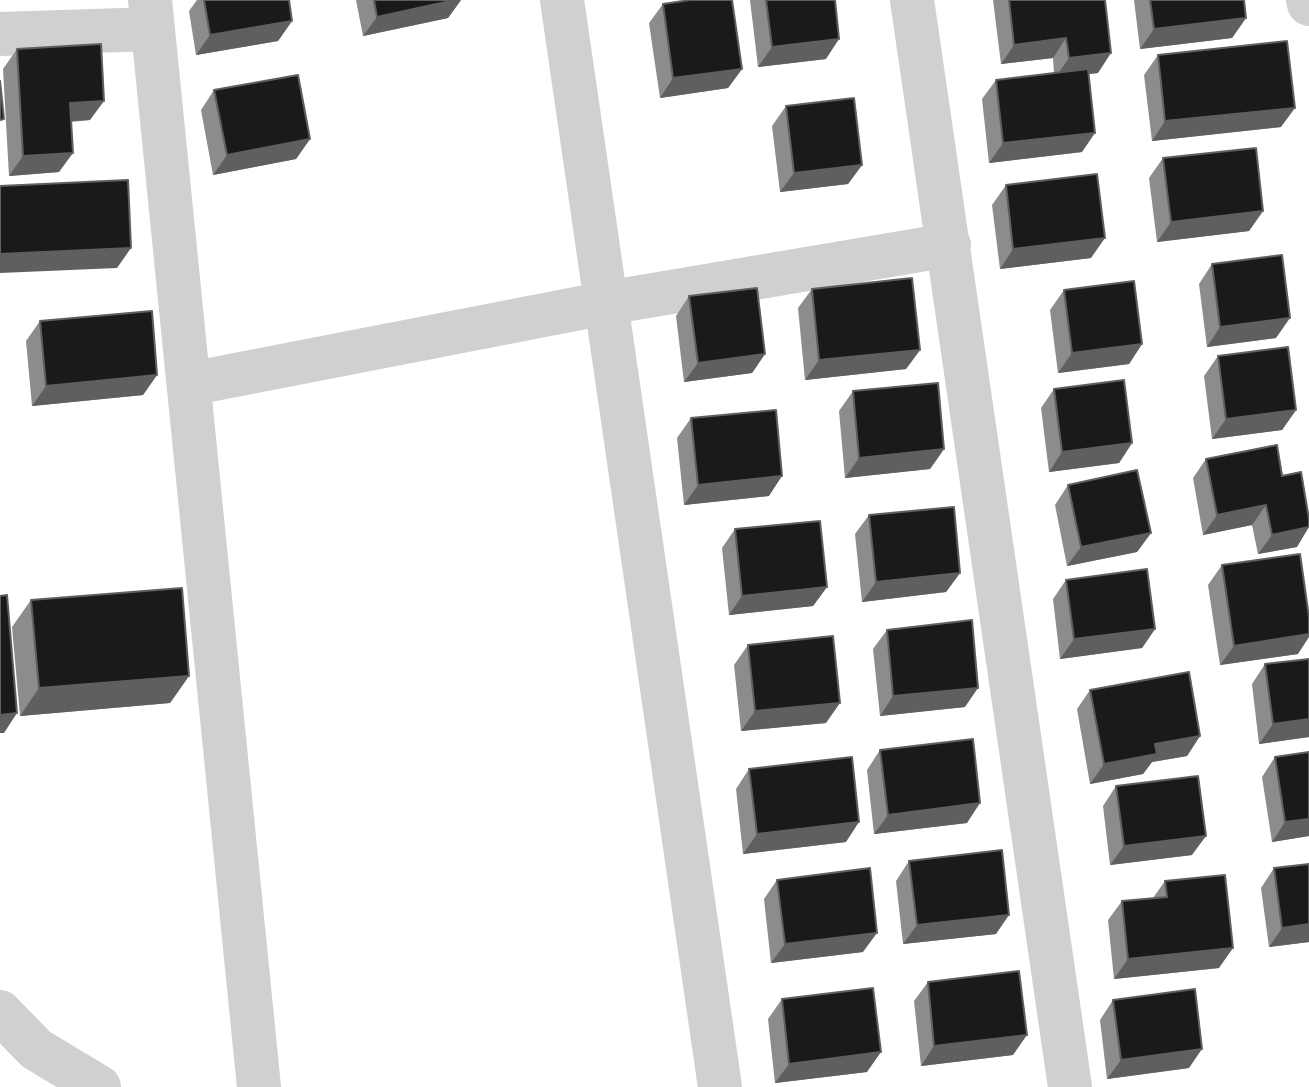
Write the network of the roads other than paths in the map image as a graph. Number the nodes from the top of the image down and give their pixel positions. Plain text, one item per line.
1 (562, 0) edge
2 (912, 0) edge
3 (152, 15) edge
4 (0, 34) edge
5 (949, 245) junction
6 (606, 303) junction
7 (189, 384) junction
8 (0, 1012) edge
9 (99, 1087) edge
10 (259, 1087) edge
11 (720, 1087) edge
12 (1070, 1087) edge

1 - 6 street
2 - 5 street
3 - 4 street
3 - 7 street
5 - 6 street
5 - 12 street
6 - 7 street
6 - 11 street
7 - 10 street
8 - 9 street

